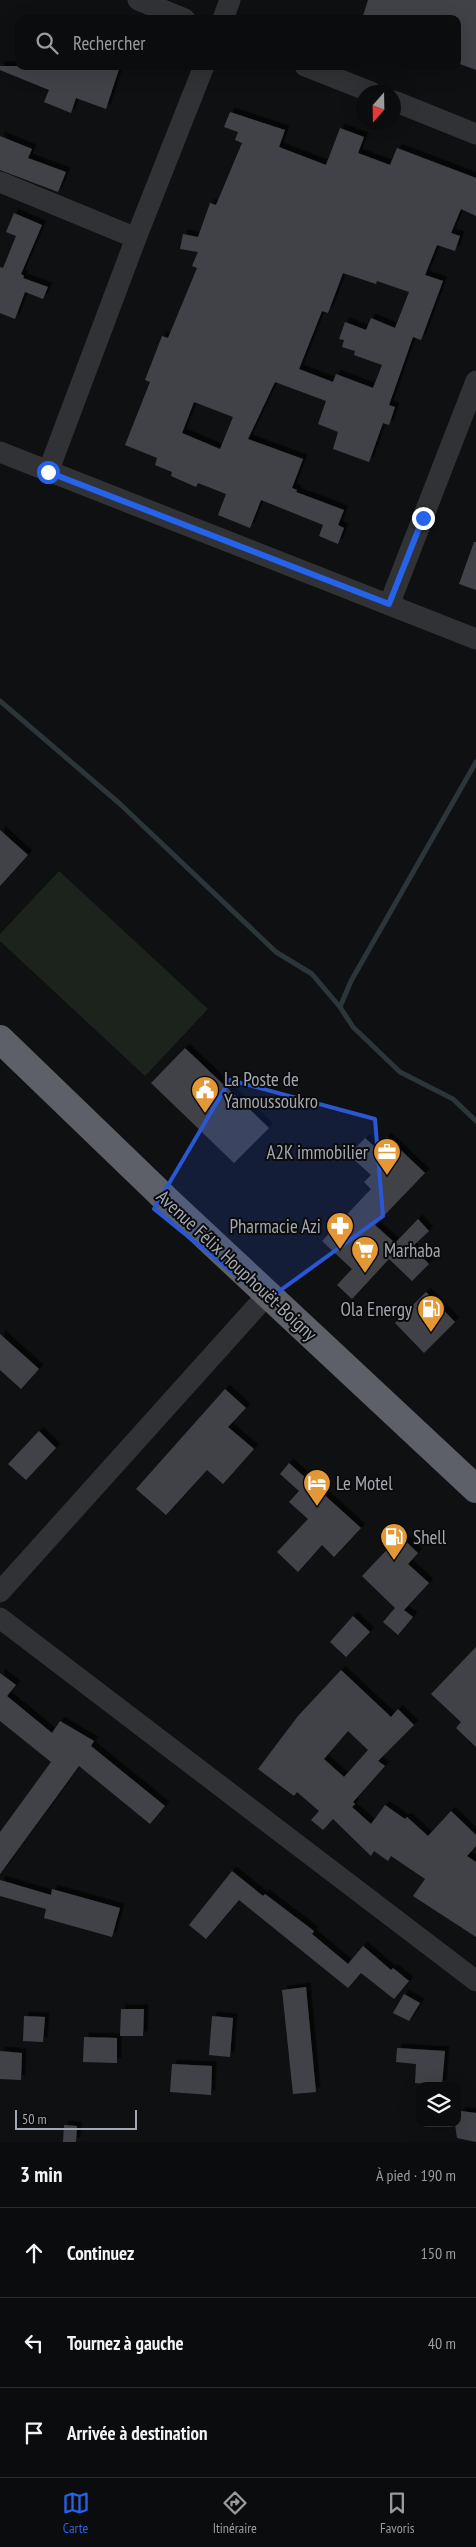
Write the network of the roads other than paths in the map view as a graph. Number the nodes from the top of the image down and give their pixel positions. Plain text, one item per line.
1 (138, 0) edge
2 (230, 0) edge
3 (175, 15) edge
4 (224, 15) edge
5 (202, 70) edge
6 (315, 70) edge
7 (356, 86) edge
8 (401, 104) edge
9 (476, 134) edge
10 (0, 182) edge
11 (136, 238) junction
12 (476, 381) edge
13 (0, 452) edge
14 (48, 472) junction
15 (389, 604) junction
16 (476, 639) edge
17 (0, 1039) edge
18 (267, 1295) junction
19 (476, 1489) edge
20 (0, 1592) edge
21 (0, 1618) edge
22 (476, 1981) edge

1 - 3 street
2 - 4 street
5 - 11 street
6 - 7 street
8 - 9 street
10 - 11 street
11 - 14 street
12 - 15 street
13 - 14 street
14 - 15 street
15 - 16 street
17 - 18 highway, Avenue Félix Houphouët-Boigny
18 - 19 highway, Avenue Félix Houphouët-Boigny
18 - 20 street
21 - 22 street

